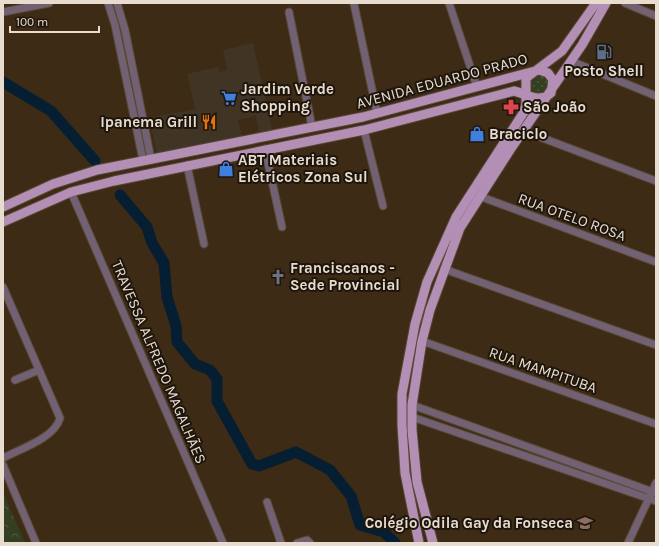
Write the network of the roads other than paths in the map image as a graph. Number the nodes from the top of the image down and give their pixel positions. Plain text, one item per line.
1 (49, 3) edge
2 (108, 3) edge
3 (117, 3) edge
4 (449, 3) edge
5 (596, 3) edge
6 (606, 3) edge
7 (625, 3) edge
8 (354, 4) edge
9 (3, 12) edge
10 (289, 12) dead end
11 (656, 16) edge
12 (572, 61) junction
13 (532, 71) junction
14 (477, 87) junction
15 (551, 93) junction
16 (525, 94) junction
17 (138, 95) junction
18 (130, 96) junction
19 (656, 96) edge
20 (141, 110) junction
21 (133, 111) junction
22 (377, 113) junction
23 (312, 127) junction
24 (364, 130) junction
25 (524, 131) junction
26 (292, 132) junction
27 (282, 145) junction
28 (265, 149) junction
29 (147, 160) junction
30 (187, 165) junction
31 (162, 171) junction
32 (656, 181) edge
33 (71, 192) junction
34 (479, 196) junction
35 (383, 206) dead end
36 (3, 207) edge
37 (3, 222) edge
38 (282, 227) dead end
39 (204, 244) dead end
40 (656, 262) edge
41 (444, 269) junction
42 (3, 290) edge
43 (422, 341) junction
44 (656, 345) edge
45 (39, 370) junction
46 (15, 380) dead end
47 (412, 405) junction
48 (412, 417) junction
49 (656, 424) edge
50 (498, 437) junction
51 (496, 446) junction
52 (3, 458) edge
53 (571, 463) junction
54 (3, 465) edge
55 (569, 472) junction
56 (656, 483) edge
57 (654, 492) edge
58 (653, 500) edge
59 (267, 502) dead end
60 (36, 543) edge
61 (223, 543) edge
62 (281, 543) edge
63 (297, 543) edge
64 (310, 543) edge
65 (419, 543) edge
66 (433, 543) edge
67 (628, 543) edge

1 - 9 street
2 - 18 street
3 - 17 street
4 - 14 street
5 - 13 main road
6 - 12 main road
7 - 11 street
8 - 22 street
10 - 23 street
12 - 15 main road
12 - 19 street
13 - 14 main road, AVENIDA EDUARDO PRADO
13 - 15 main road, AVENIDA EDUARDO PRADO
13 - 16 main road
14 - 22 main road, AVENIDA EDUARDO PRADO
15 - 16 main road, AVENIDA EDUARDO PRADO
15 - 25 main road
16 - 24 main road, AVENIDA EDUARDO PRADO
16 - 65 main road
17 - 18 street
17 - 20 street
18 - 21 street
20 - 21 street
20 - 29 street
21 - 29 street
22 - 23 main road, AVENIDA EDUARDO PRADO
23 - 26 main road, AVENIDA EDUARDO PRADO
24 - 27 main road, AVENIDA EDUARDO PRADO
24 - 35 street
25 - 32 street
25 - 34 main road
26 - 27 main road
26 - 29 main road, AVENIDA EDUARDO PRADO
27 - 28 main road, AVENIDA EDUARDO PRADO
28 - 30 main road, AVENIDA EDUARDO PRADO
28 - 38 street
29 - 31 main road
29 - 36 main road, AVENIDA EDUARDO PRADO
30 - 31 main road, AVENIDA EDUARDO PRADO
30 - 39 street
31 - 33 main road, AVENIDA EDUARDO PRADO
33 - 37 main road, AVENIDA EDUARDO PRADO
33 - 61 street, TRAVESSA ALFREDO MAGALHÃES
34 - 40 street, RUA OTELO ROSA
34 - 41 main road
41 - 43 main road
41 - 44 street
42 - 45 street
43 - 47 main road
43 - 49 street, RUA MAMPITUBA
45 - 46 street
45 - 52 street
47 - 48 main road
47 - 50 street
48 - 51 street
48 - 66 main road
50 - 51 street
50 - 53 street
51 - 55 street
53 - 55 street
53 - 57 street
54 - 60 street
55 - 58 street
56 - 57 street
57 - 58 street
58 - 67 street
59 - 62 street
63 - 64 street

